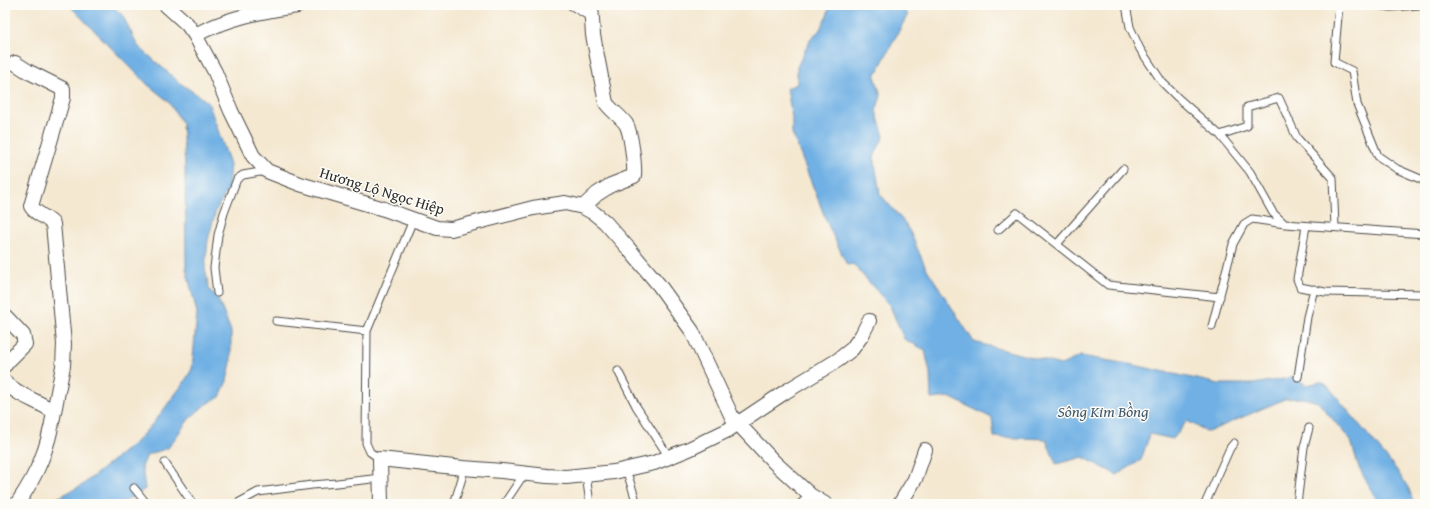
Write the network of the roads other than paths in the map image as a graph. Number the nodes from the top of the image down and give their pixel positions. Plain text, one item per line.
1 (166, 5) edge
2 (570, 5) edge
3 (1126, 5) edge
4 (1339, 5) edge
5 (1375, 5) edge
6 (1419, 5) edge
7 (297, 6) edge
8 (591, 11) edge
9 (195, 35) junction
10 (15, 63) dead end
11 (1220, 135) junction
12 (1123, 169) dead end
13 (267, 171) junction
14 (1425, 181) edge
15 (583, 207) junction
16 (413, 220) junction
17 (1285, 224) junction
18 (1306, 226) junction
19 (1335, 228) junction
20 (998, 230) dead end
21 (1425, 234) edge
22 (1057, 244) junction
23 (1314, 290) junction
24 (217, 293) dead end
25 (1425, 294) edge
26 (1220, 297) junction
27 (5, 316) edge
28 (276, 321) dead end
29 (869, 321) dead end
30 (1212, 326) dead end
31 (367, 331) junction
32 (5, 366) edge
33 (618, 371) dead end
34 (1298, 377) dead end
35 (5, 382) edge
36 (54, 412) junction
37 (739, 424) junction
38 (1309, 428) dead end
39 (1234, 443) dead end
40 (925, 450) dead end
41 (669, 457) junction
42 (380, 459) junction
43 (165, 463) dead end
44 (463, 468) junction
45 (626, 469) junction
46 (524, 474) junction
47 (586, 475) junction
48 (381, 478) junction
49 (134, 488) dead end
50 (805, 499) edge
51 (17, 504) edge
52 (147, 504) edge
53 (193, 504) edge
54 (236, 504) edge
55 (381, 504) edge
56 (454, 504) edge
57 (504, 504) edge
58 (590, 504) edge
59 (637, 504) edge
60 (825, 504) edge
61 (900, 504) edge
62 (1205, 504) edge
63 (1297, 504) edge

1 - 9 street, Hương Lộ Ngọc Hiệp
2 - 8 lane
3 - 11 lane
4 - 14 lane
5 - 6 lane
7 - 9 street
8 - 15 street
9 - 13 street, Hương Lộ Ngọc Hiệp
10 - 36 street
11 - 17 lane
11 - 19 lane
12 - 22 lane
13 - 16 street, Hương Lộ Ngọc Hiệp
13 - 24 lane
15 - 16 street, Hương Lộ Ngọc Hiệp
15 - 37 street, Hương Lộ Ngọc Hiệp
16 - 31 lane
17 - 18 lane
17 - 26 lane
18 - 19 lane
18 - 23 lane
19 - 21 lane
20 - 22 lane
22 - 26 lane
23 - 25 lane
23 - 34 lane
26 - 30 lane
27 - 32 street
28 - 31 lane
29 - 37 street
31 - 42 lane
33 - 41 lane
35 - 36 street
36 - 51 street
37 - 41 street
37 - 50 street, Hương Lộ Ngọc Hiệp
38 - 63 lane
39 - 62 lane
40 - 61 street
41 - 45 street
42 - 44 street
42 - 48 street
43 - 53 lane
44 - 46 street
44 - 56 lane
45 - 47 street
45 - 59 lane
46 - 47 street
46 - 57 lane
47 - 58 lane
48 - 54 lane
48 - 55 street
49 - 52 lane
50 - 60 street, Hương Lộ Ngọc Hiệp

